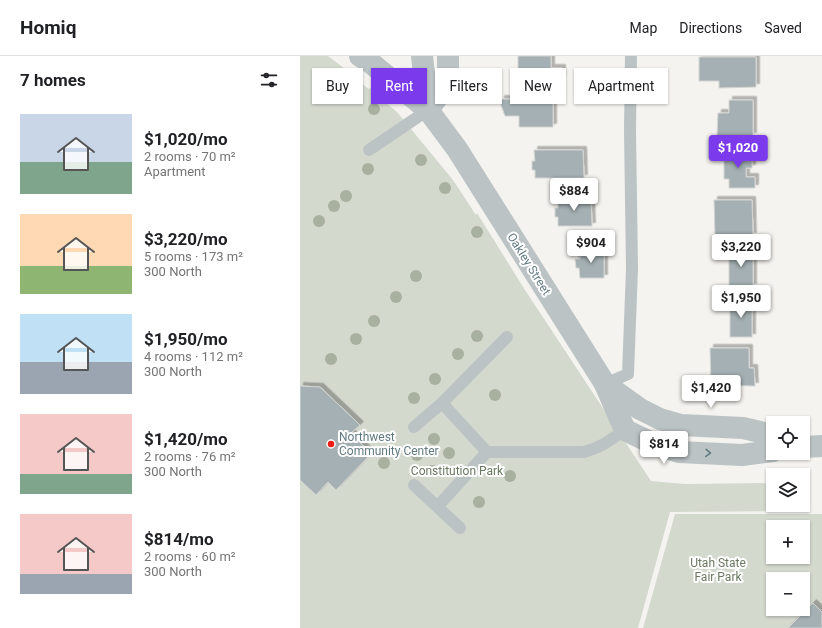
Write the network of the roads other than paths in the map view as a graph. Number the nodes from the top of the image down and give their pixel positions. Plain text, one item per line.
1 (360, 56) edge
2 (422, 56) edge
3 (448, 56) edge
4 (631, 56) edge
5 (428, 110) junction
6 (369, 150) dead end
7 (507, 337) dead end
8 (605, 384) junction
9 (442, 403) junction
10 (414, 427) dead end
11 (625, 430) junction
12 (766, 433) edge
13 (766, 442) edge
14 (487, 452) junction
15 (766, 452) edge
16 (414, 485) dead end
17 (438, 506) junction
18 (460, 528) dead end

1 - 5 street, Oakley Street
2 - 5 street
3 - 5 street
4 - 8 lane
5 - 6 lane
5 - 8 street, Oakley Street
7 - 9 lane
8 - 11 street
8 - 12 street, Oakley Street
9 - 10 lane
9 - 14 lane
11 - 13 street
11 - 14 lane
11 -> 15 street
14 - 17 lane
16 - 17 lane
17 - 18 lane

